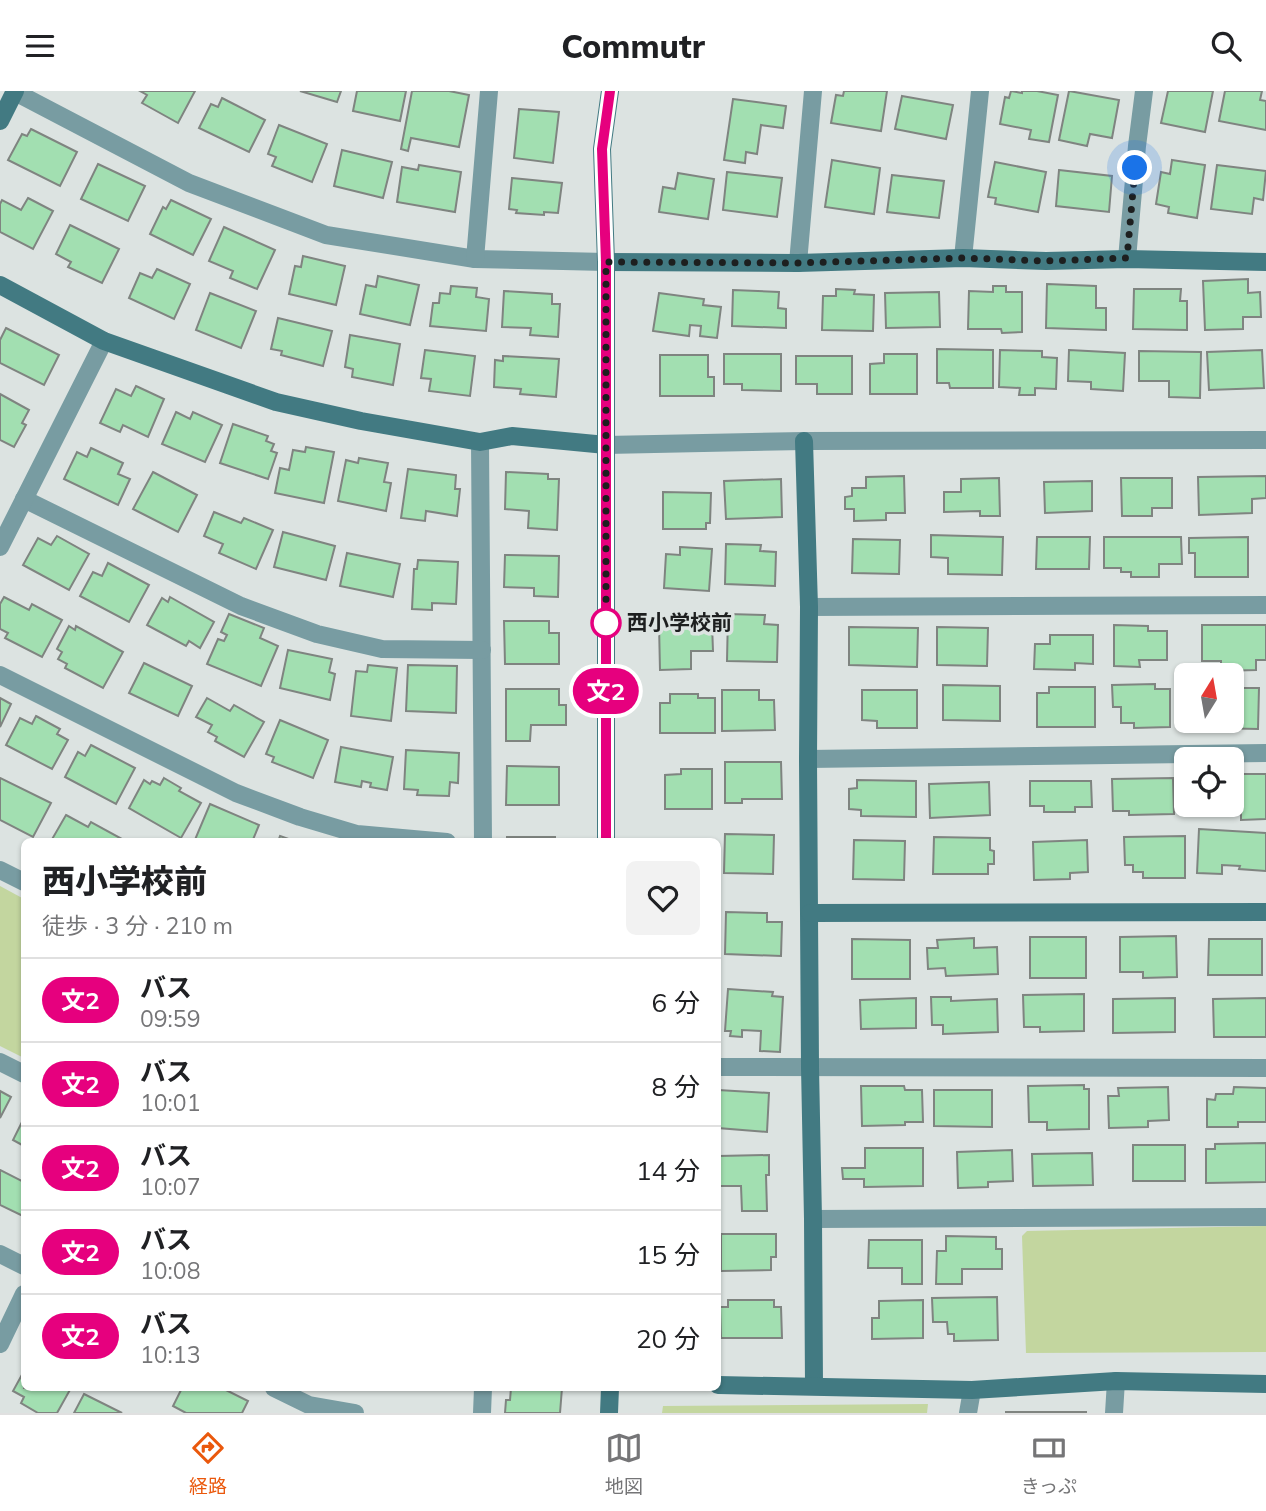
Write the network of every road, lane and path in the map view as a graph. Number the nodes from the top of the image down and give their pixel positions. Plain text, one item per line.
1 (489, 91) edge
2 (610, 91) edge
3 (813, 91) edge
4 (980, 91) edge
5 (1144, 91) edge
6 (15, 92) edge
7 (0, 121) edge
8 (963, 258) junction
9 (1127, 258) junction
10 (475, 259) junction
11 (606, 262) junction
12 (1266, 262) edge
13 (798, 263) junction
14 (0, 285) edge
15 (104, 341) junction
16 (1266, 440) edge
17 (804, 441) junction
18 (480, 442) junction
19 (606, 445) junction
20 (24, 499) junction
21 (0, 547) edge
22 (1266, 605) edge
23 (809, 607) junction
24 (482, 650) junction
25 (0, 675) edge
26 (1266, 753) edge
27 (808, 758) junction
28 (402, 838) edge
29 (483, 838) edge
30 (606, 838) edge
31 (0, 870) edge
32 (21, 880) edge
33 (1266, 912) edge
34 (810, 913) junction
35 (0, 1062) edge
36 (721, 1067) edge
37 (810, 1067) junction
38 (1266, 1068) edge
39 (21, 1072) edge
40 (1266, 1217) edge
41 (813, 1219) junction
42 (0, 1254) edge
43 (21, 1264) edge
44 (21, 1300) edge
45 (0, 1344) edge
46 (1116, 1381) junction
47 (1266, 1384) edge
48 (721, 1385) edge
49 (814, 1385) junction
50 (972, 1390) junction
51 (280, 1391) edge
52 (483, 1391) edge
53 (610, 1391) edge
54 (355, 1413) edge
55 (482, 1413) edge
56 (609, 1413) edge
57 (968, 1413) edge
58 (1114, 1413) edge

1 - 10 street
2 - 11 street
3 - 13 street
4 - 8 street
5 - 9 street
6 - 7 street
6 - 10 street
8 - 9 street
8 - 13 street
9 - 12 street
10 - 11 street
11 - 13 street
11 - 19 street
14 - 15 street
15 - 18 street
15 - 20 street
16 - 17 street
17 - 19 street
17 - 23 street
18 - 19 street
18 - 24 street
19 - 30 street
20 - 21 street
20 - 24 street
22 - 23 street
23 - 27 street
24 - 29 street
25 - 28 street
26 - 27 street
27 - 34 street
31 - 32 street
33 - 34 street
34 - 37 street
35 - 39 street
36 - 37 street
37 - 38 street
37 - 41 street
40 - 41 street
41 - 49 street
42 - 43 street
44 - 45 street
46 - 47 street
46 - 50 street
46 - 58 street
48 - 49 street
49 - 50 street
50 - 57 street
51 - 54 street
52 - 55 street
53 - 56 street

